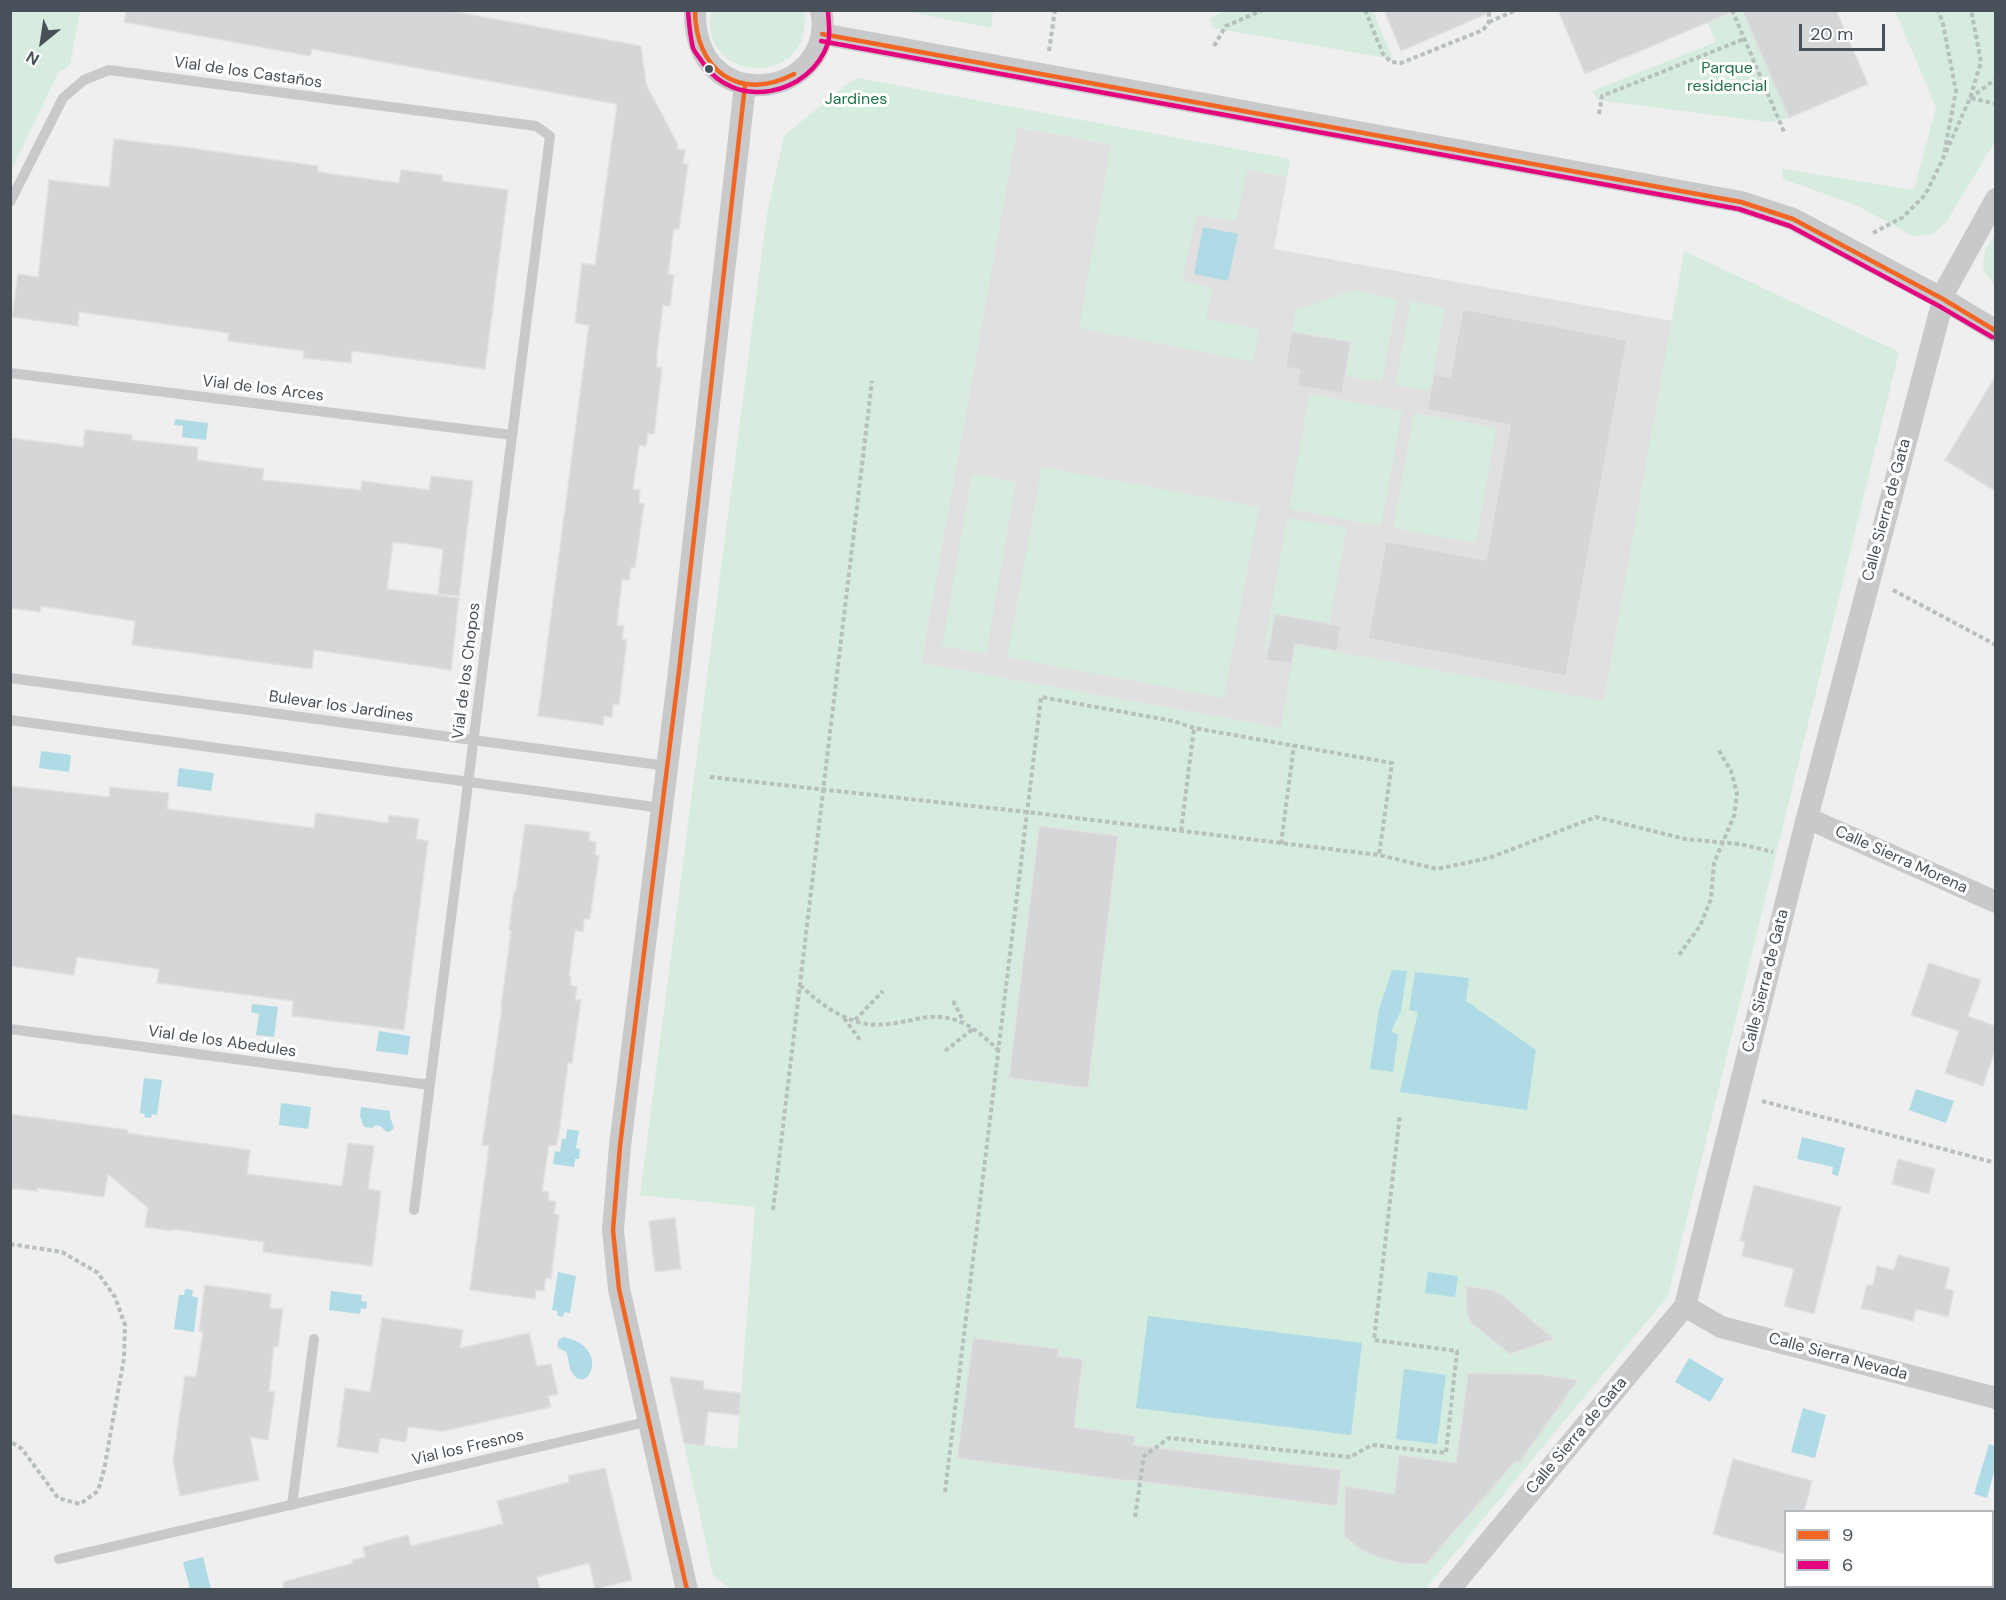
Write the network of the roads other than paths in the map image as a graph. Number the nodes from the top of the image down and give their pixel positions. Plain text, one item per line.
1 (695, 10) edge
2 (821, 10) edge
3 (822, 34) junction
4 (745, 85) junction
5 (550, 136) joint
6 (1995, 199) edge
7 (10, 202) edge
8 (1943, 299) junction
9 (1995, 331) edge
10 (10, 373) edge
11 (512, 435) junction
12 (10, 678) edge
13 (10, 720) edge
14 (473, 740) junction
15 (667, 766) junction
16 (468, 782) junction
17 (662, 808) junction
18 (1807, 818) junction
19 (1995, 902) edge
20 (10, 1029) edge
21 (430, 1085) junction
22 (414, 1210) dead end
23 (1685, 1306) junction
24 (315, 1339) dead end
25 (1995, 1398) edge
26 (650, 1421) junction
27 (292, 1505) junction
28 (58, 1560) dead end
29 (687, 1590) edge
30 (1449, 1590) edge

1 - 4 street
2 - 3 street
3 - 4 street
3 - 8 street
4 - 15 street
5 - 7 lane, Vial de los Castaños
5 - 11 lane, Vial de los Chopos
6 - 8 street, Calle Sierra de Gata
8 - 9 street
8 - 18 street, Calle Sierra de Gata
10 - 11 lane, Vial de los Arces
11 - 14 lane, Vial de los Chopos
12 - 14 lane, Bulevar los Jardines
13 - 16 lane
14 - 15 lane, Bulevar los Jardines
14 - 16 lane, Vial de los Chopos
15 - 17 street
16 - 17 lane
16 - 21 lane, Vial de los Chopos
17 - 26 street
18 - 19 street, Calle Sierra Morena
18 - 23 street, Calle Sierra de Gata
20 - 21 lane, Vial de los Abedules
21 - 22 lane, Vial de los Chopos
23 - 25 street, Calle Sierra Nevada
23 - 30 street, Calle Sierra de Gata
24 - 27 lane
26 - 27 lane, Vial los Fresnos
26 - 29 street
27 - 28 lane, Vial los Fresnos

